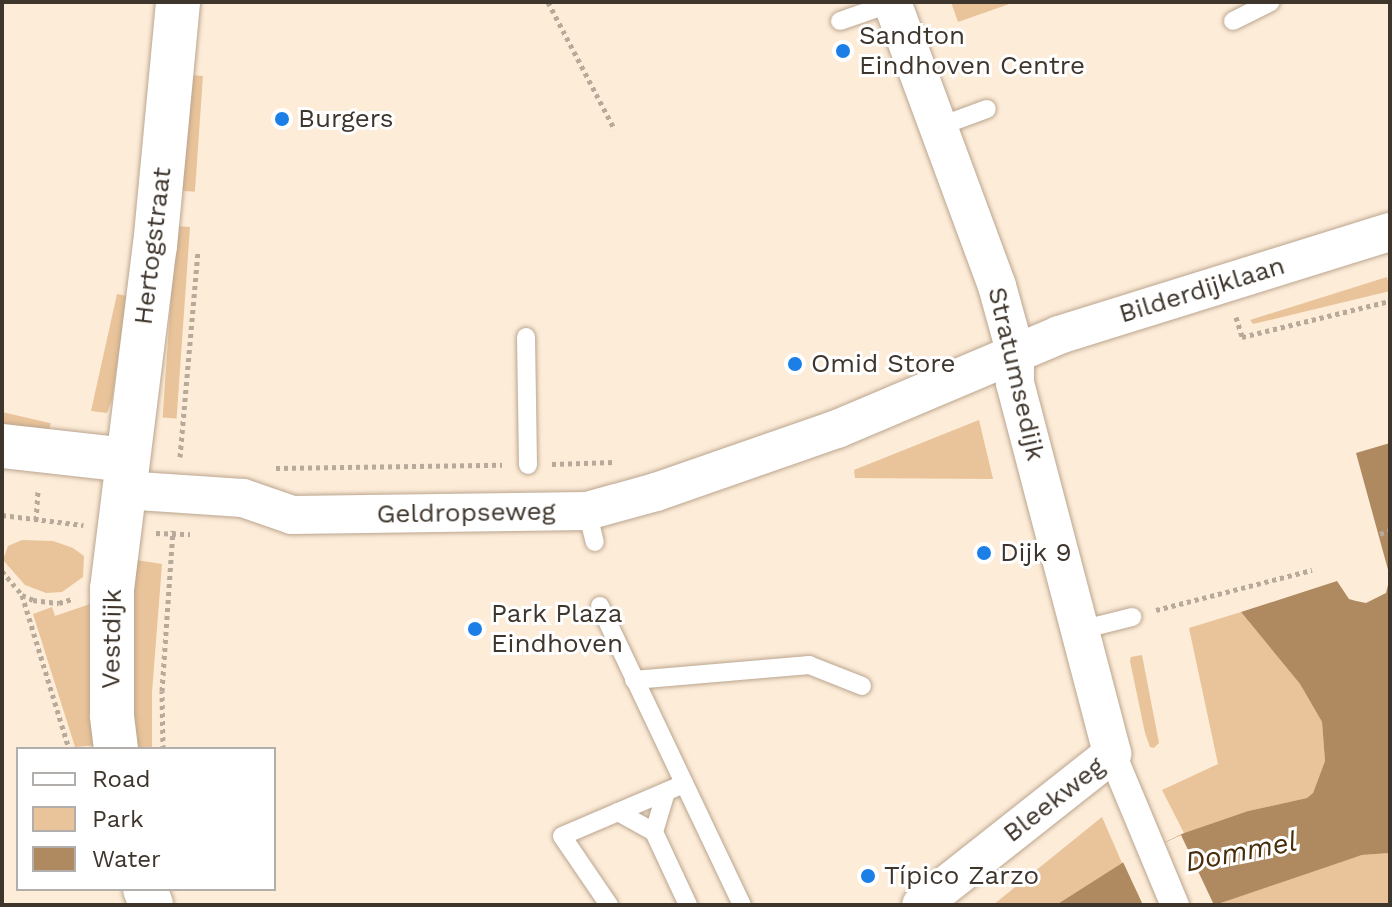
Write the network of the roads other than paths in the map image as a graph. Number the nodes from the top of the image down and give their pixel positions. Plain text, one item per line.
1 (178, 2) edge
2 (1271, 2) edge
3 (892, 3) edge
4 (1242, 12) edge
5 (840, 21) dead end
6 (987, 109) dead end
7 (938, 127) junction
8 (1390, 232) edge
9 (526, 337) dead end
10 (1015, 351) junction
11 (2, 446) edge
12 (528, 465) road end
13 (2, 473) edge
14 (125, 475) junction
15 (600, 606) dead end
16 (1132, 617) road end
17 (1080, 630) junction
18 (634, 680) junction
19 (862, 686) dead end
20 (116, 747) edge
21 (1112, 754) junction
22 (684, 784) junction
23 (666, 792) junction
24 (618, 812) junction
25 (654, 832) junction
26 (609, 905) edge
27 (688, 905) edge
28 (742, 905) edge
29 (921, 905) edge
30 (1175, 905) edge

1 - 14 street, Hertogstraat
2 - 4 lane
3 - 5 lane
3 - 7 street, Stratumsedijk
6 - 7 lane
7 - 10 street, Stratumsedijk
8 - 10 street, Bilderdijklaan
9 - 12 lane
10 - 14 street, Geldropseweg
10 - 17 street, Stratumsedijk
11 - 14 street, Geldropseweg
13 - 14 street, Geldropseweg
14 - 20 street, Vestdijk
15 - 18 lane
16 - 17 lane
17 - 21 street, Stratumsedijk
18 - 19 lane
18 - 22 lane
21 - 29 street, Bleekweg
21 - 30 street
22 - 23 lane
22 - 28 lane
23 - 24 lane
23 - 25 lane
24 - 25 lane
24 - 26 lane
25 - 27 lane

